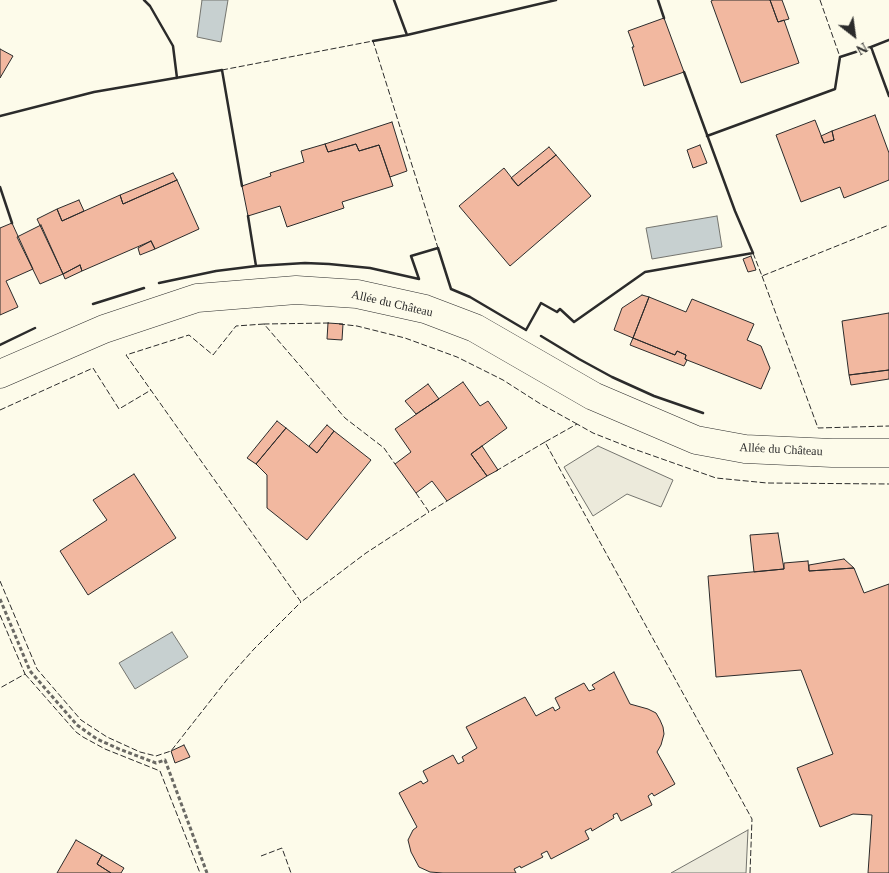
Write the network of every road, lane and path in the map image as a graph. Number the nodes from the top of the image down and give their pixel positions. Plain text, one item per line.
1 (0, 374) edge
2 (889, 453) edge
3 (0, 599) edge
4 (207, 873) edge

1 - 2 street, Allée du Château
3 - 4 path

